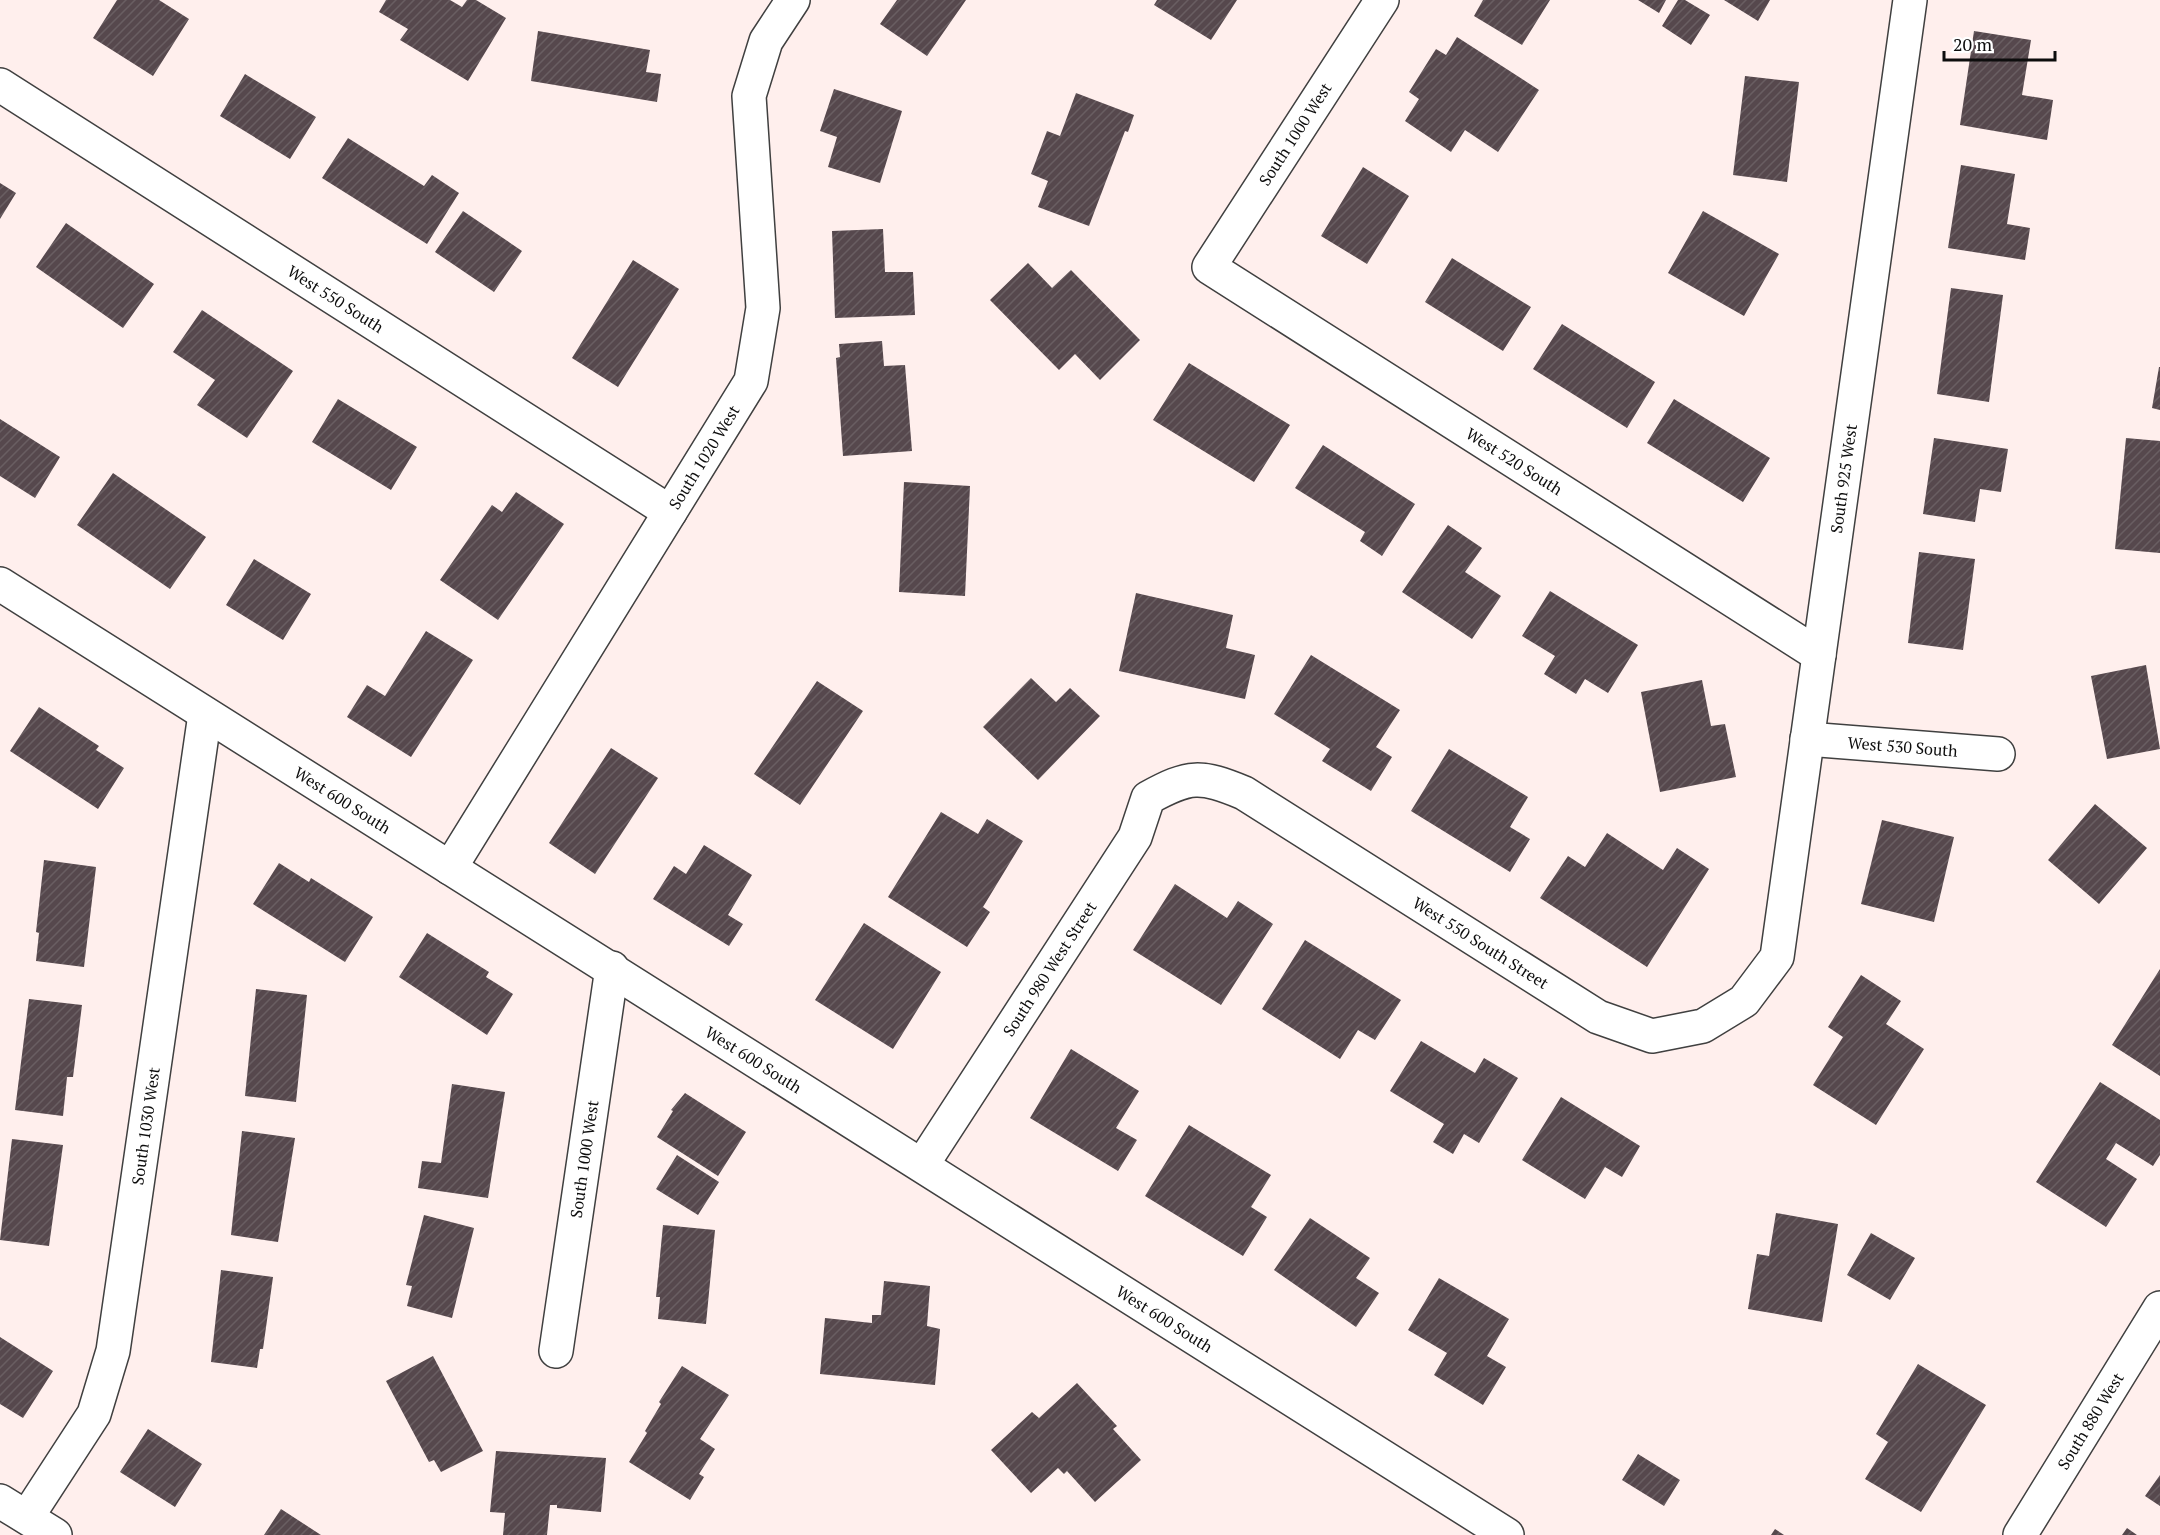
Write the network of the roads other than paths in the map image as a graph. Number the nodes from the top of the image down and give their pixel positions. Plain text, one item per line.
1 (793, 0) edge
2 (1382, 0) edge
3 (1910, 0) edge
4 (0, 85) edge
5 (1209, 267) joint
6 (670, 512) junction
7 (0, 584) edge
8 (1819, 655) junction
9 (205, 714) junction
10 (1808, 739) junction
11 (1998, 754) dead end
12 (1178, 782) joint
13 (450, 868) junction
14 (1777, 957) joint
15 (612, 968) junction
16 (922, 1165) junction
17 (2160, 1308) edge
18 (556, 1351) dead end
19 (13, 1509) edge
20 (55, 1535) edge
21 (1507, 1535) edge
22 (2020, 1535) edge

1 - 6 street, South 1020 West
2 - 5 street, South 1000 West
3 - 8 street, South 925 West
4 - 6 street, West 550 South
5 - 8 street, West 520 South
6 - 13 street, South 1020 West
7 - 9 street, West 600 South
8 - 10 street, South 925 West
9 - 13 street, West 600 South
9 - 19 street, South 1030 West
10 - 11 street, West 530 South
10 - 14 street, South 925 West
12 - 14 street, West 550 South Street
12 - 16 street, South 980 West Street
13 - 15 street, West 600 South
15 - 16 street, West 600 South
15 - 18 street, South 1000 West
16 - 21 street, West 600 South
17 - 22 street, South 880 West
19 - 20 street

